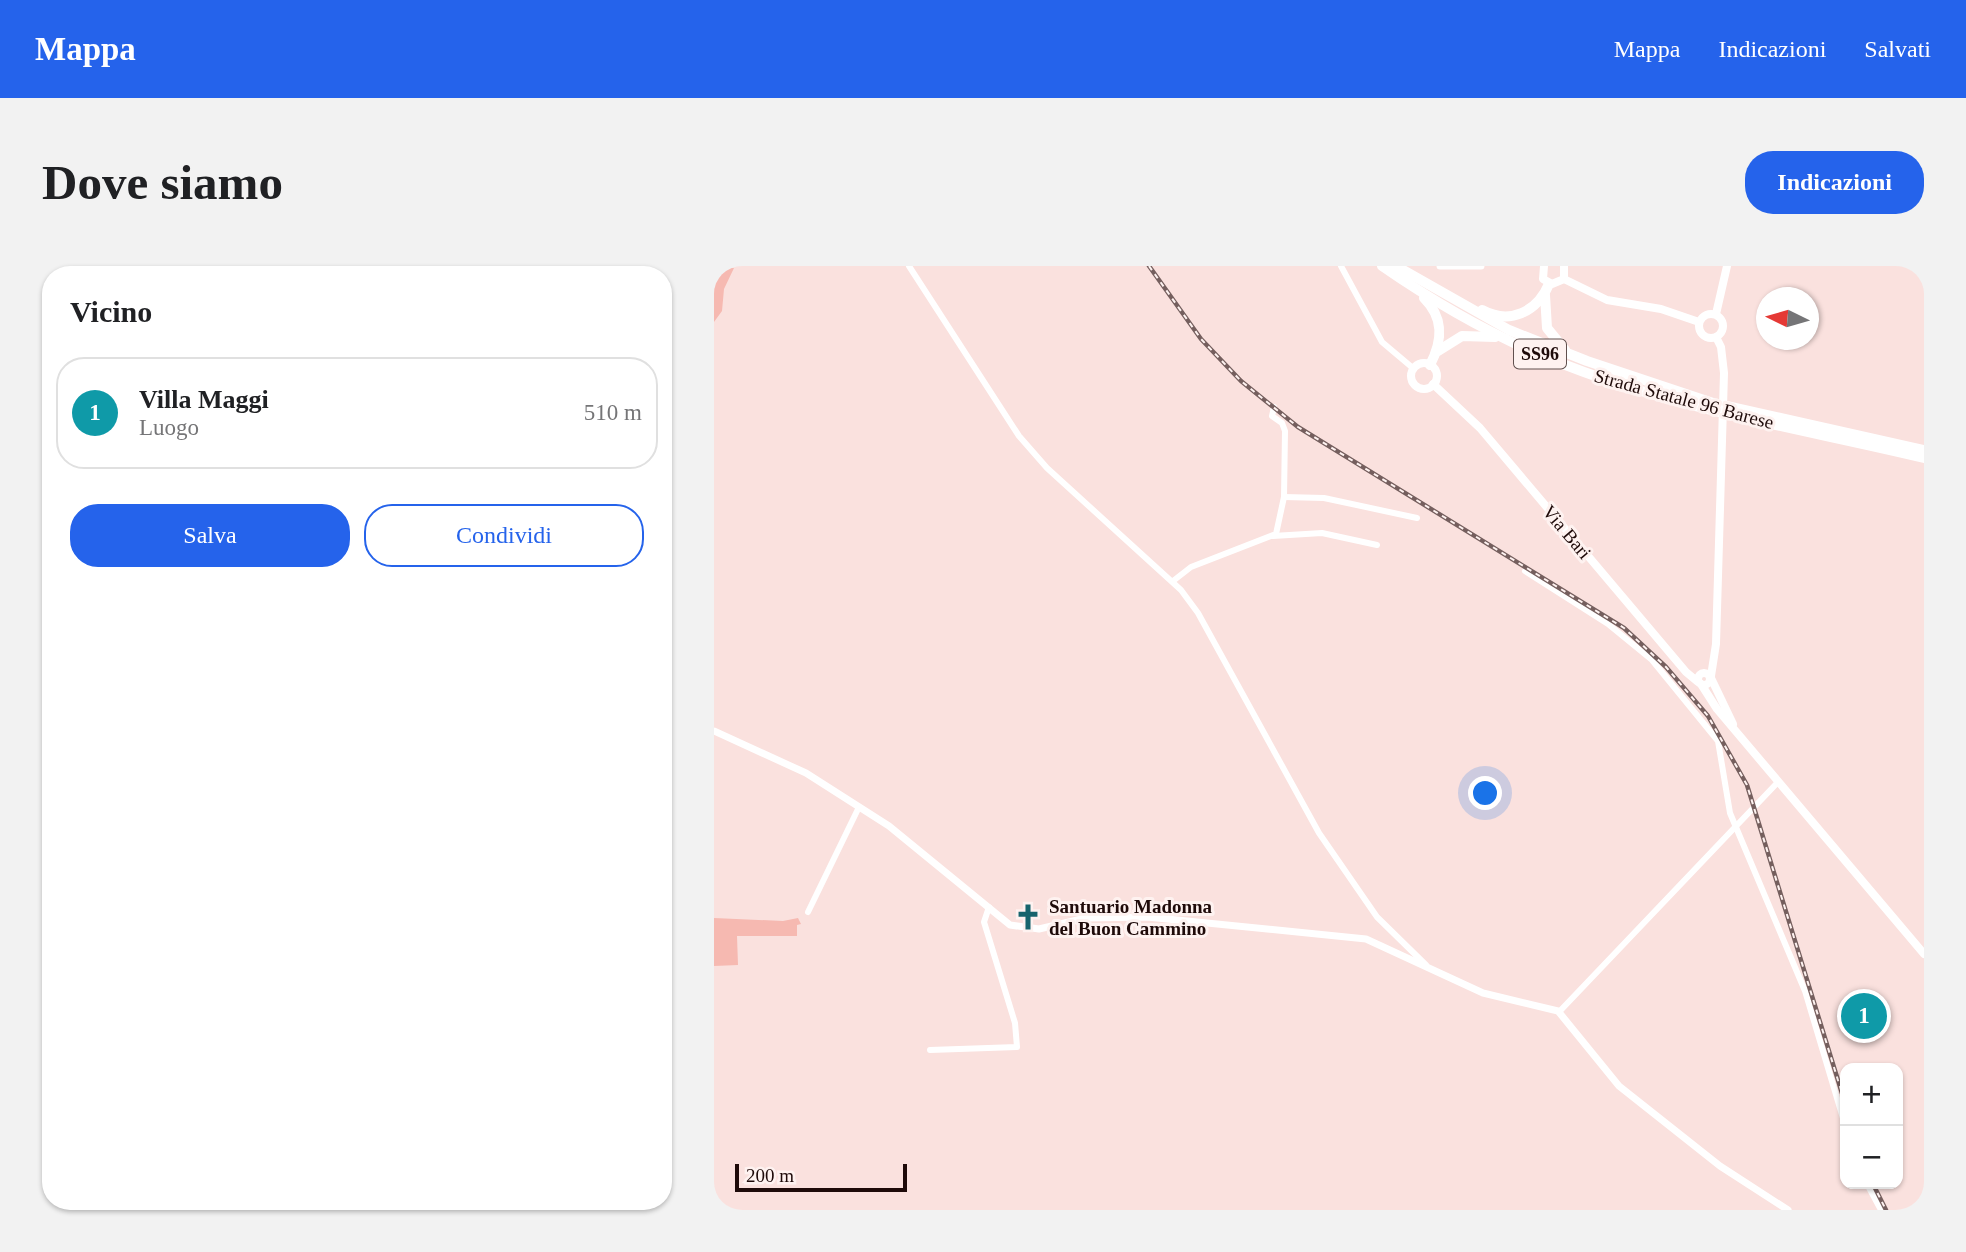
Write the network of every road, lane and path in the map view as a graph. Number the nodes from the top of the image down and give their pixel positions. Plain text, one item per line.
1 (909, 266) edge
2 (1341, 266) edge
3 (1382, 266) edge
4 (1396, 266) edge
5 (1440, 266) edge
6 (1481, 266) edge
7 (1564, 266) edge
8 (1727, 266) edge
9 (1542, 267) edge
10 (1564, 279) junction
11 (1420, 286) junction
12 (1547, 289) junction
13 (1716, 314) junction
14 (1699, 322) junction
15 (1716, 337) junction
16 (1505, 338) junction
17 (1437, 351) junction
18 (1587, 361) junction
19 (1430, 365) junction
20 (1413, 369) junction
21 (1433, 384) junction
22 (1274, 407) dead end
23 (1712, 407) junction
24 (1728, 410) junction
25 (1924, 450) edge
26 (1924, 458) edge
27 (1284, 497) junction
28 (1417, 518) dead end
29 (1273, 536) junction
30 (1377, 545) dead end
31 (1525, 571) dead end
32 (1173, 581) junction
33 (1704, 678) junction
34 (1735, 730) junction
35 (714, 731) edge
36 (1778, 782) junction
37 (859, 807) junction
38 (1734, 826) junction
39 (989, 907) junction
40 (808, 912) dead end
41 (1924, 954) edge
42 (1426, 965) junction
43 (1559, 1012) junction
44 (930, 1050) dead end
45 (1840, 1108) edge
46 (1870, 1189) edge
47 (1788, 1210) edge
48 (1881, 1210) edge

1 - 32 street
2 - 20 street, Via Bari
3 - 11 highway, Strada Statale 96 Barese / SS96
4 - 11 highway, Strada Statale 96 Barese / SS96
5 - 6 street
7 - 10 main road
8 - 13 main road
9 - 12 main road
10 - 12 main road
10 - 14 main road
11 - 12 highway
11 - 16 highway, Strada Statale 96 Barese / SS96
11 - 17 highway
11 - 18 highway, Strada Statale 96 Barese / SS96
12 - 18 highway
13 - 14 main road
13 - 15 main road
14 - 15 main road
15 - 33 main road
16 - 17 highway
16 - 23 highway, Strada Statale 96 Barese / SS96
17 - 19 highway
18 - 23 highway, Strada Statale 96 Barese / SS96
19 - 20 main road
19 - 21 main road
20 - 21 main road, Via Bari
21 - 33 main road, Via Bari
22 - 27 street
23 - 24 highway, Strada Statale 96 Barese / SS96
24 - 25 highway, Strada Statale 96 Barese / SS96
24 - 26 highway, Strada Statale 96 Barese / SS96
27 - 28 street
27 - 29 street
29 - 30 street
29 - 32 street
31 - 38 street
32 - 42 street
33 - 34 main road
33 - 34 main road
34 - 36 main road
35 - 37 street
36 - 38 street
36 - 41 main road
37 - 39 street
37 - 40 street
38 - 43 street
38 - 45 street
39 - 42 street
39 - 44 street
42 - 43 street
43 - 47 street
46 - 48 street

